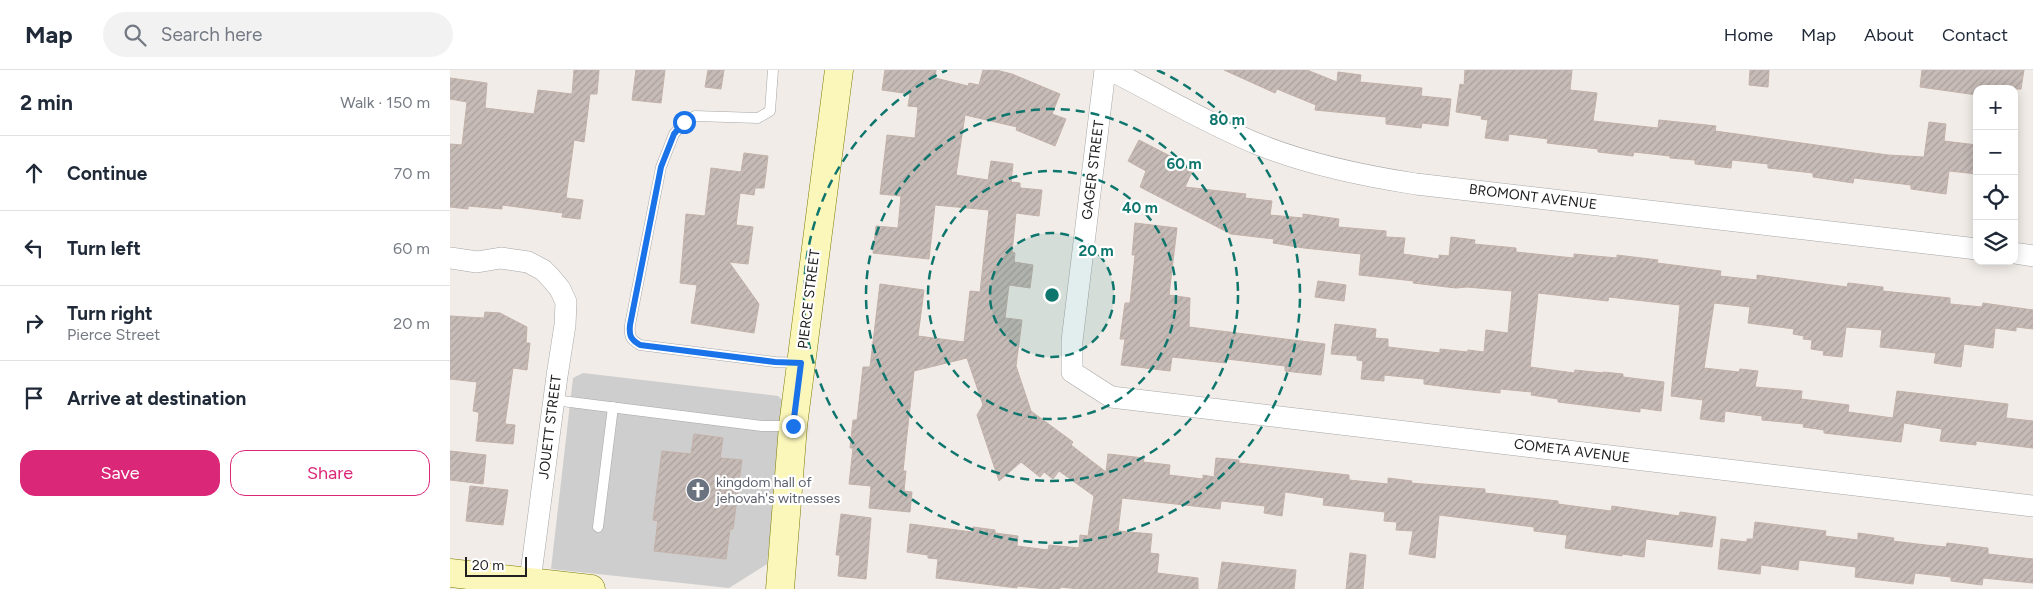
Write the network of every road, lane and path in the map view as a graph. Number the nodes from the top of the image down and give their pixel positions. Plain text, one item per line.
1 (773, 70) edge
2 (838, 70) edge
3 (1105, 70) edge
4 (1110, 70) edge
5 (1973, 249) edge
6 (2018, 254) edge
7 (2033, 256) edge
8 (450, 258) edge
9 (801, 363) junction
10 (1111, 397) joint
11 (554, 400) junction
12 (613, 407) junction
13 (793, 426) junction
14 (2033, 506) edge
15 (598, 527) dead end
16 (450, 573) edge
17 (530, 582) junction
18 (591, 589) edge
19 (780, 589) edge

1 - 9 lane
2 - 9 street, PIERCE STREET
3 - 10 street, GAGER STREET
4 - 5 street, BROMONT AVENUE
6 - 7 street
8 - 11 street, JOUETT STREET
9 - 13 street, PIERCE STREET
10 - 14 street, COMETA AVENUE
11 - 12 lane
11 - 17 street, JOUETT STREET
12 - 13 lane
12 - 15 lane
13 - 19 street, PIERCE STREET
16 - 17 street
17 - 18 street

